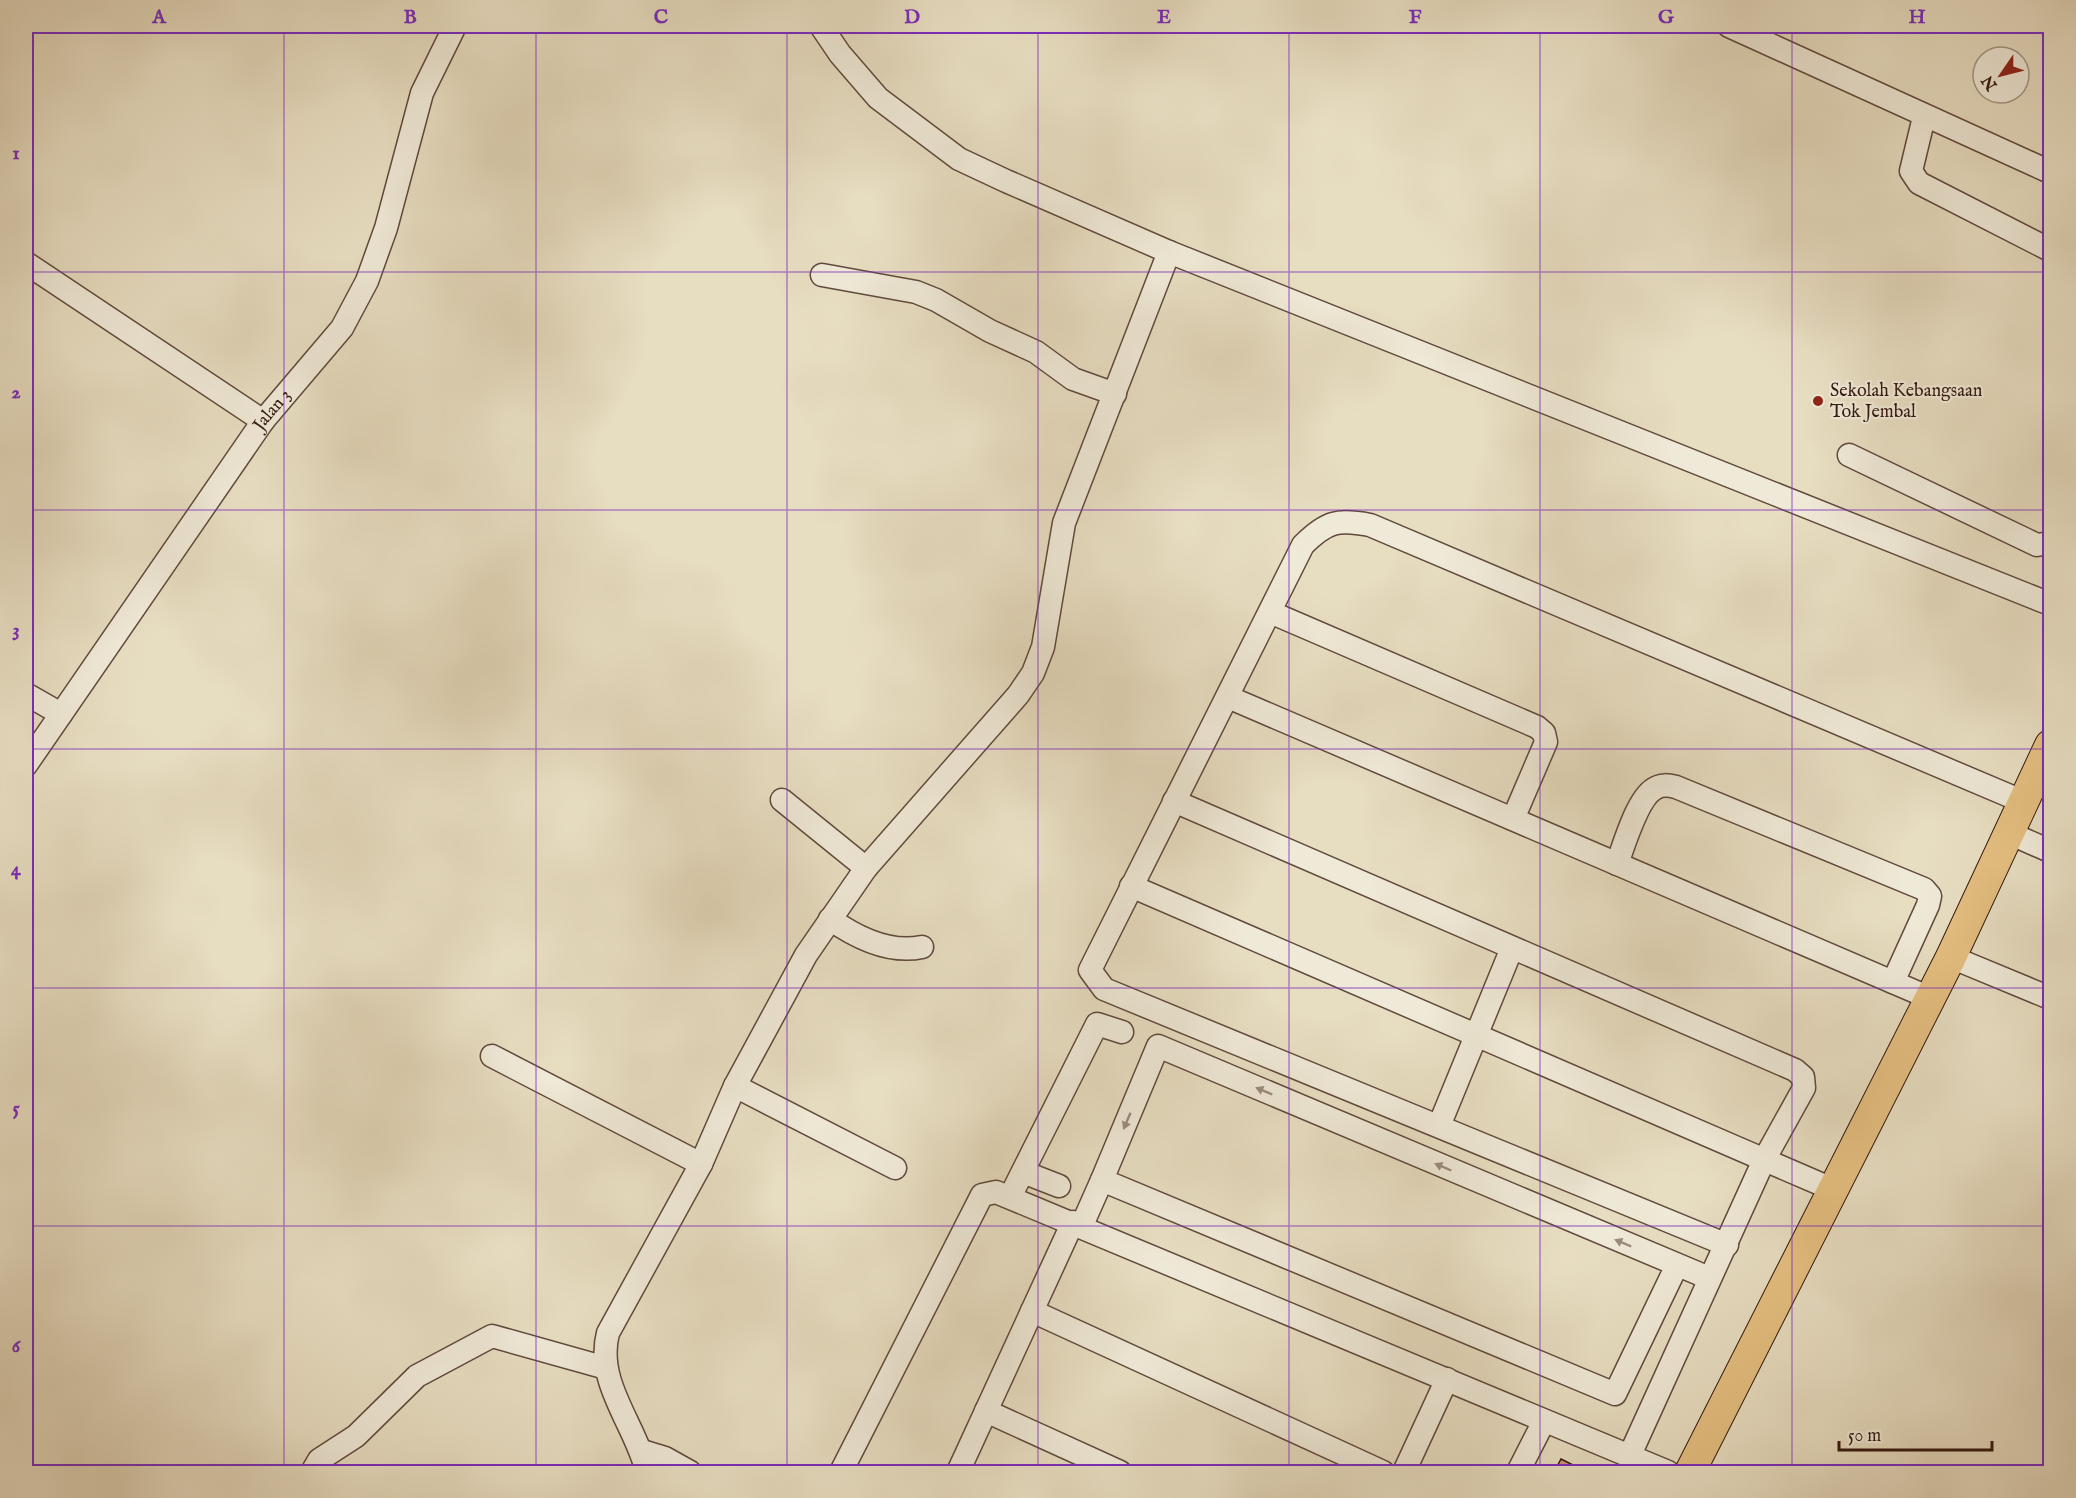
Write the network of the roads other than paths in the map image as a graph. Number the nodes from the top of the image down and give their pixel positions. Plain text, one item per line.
1 (455, 26) edge
2 (821, 26) edge
3 (1729, 26) edge
4 (1924, 117) junction
5 (2050, 172) edge
6 (2050, 250) edge
7 (1169, 252) junction
8 (26, 263) edge
9 (822, 275) dead end
10 (1115, 394) junction
11 (263, 421) junction
12 (1849, 455) dead end
13 (2050, 543) edge
14 (2050, 604) edge
15 (1270, 612) junction
16 (26, 694) edge
17 (1228, 697) junction
18 (61, 714) junction
19 (2050, 745) edge
20 (26, 765) edge
21 (782, 800) dead end
22 (1174, 801) junction
23 (2024, 802) junction
24 (1513, 819) junction
25 (2009, 833) junction
26 (2050, 851) edge
27 (1617, 864) junction
28 (866, 868) junction
29 (1131, 886) junction
30 (830, 920) junction
31 (922, 947) dead end
32 (1512, 948) junction
33 (1951, 957) junction
34 (1893, 982) junction
35 (1930, 998) junction
36 (2050, 998) edge
37 (1122, 1032) dead end
38 (1477, 1036) junction
39 (492, 1056) dead end
40 (735, 1086) junction
41 (1439, 1126) junction
42 (1764, 1160) junction
43 (701, 1164) junction
44 (896, 1168) dead end
45 (1023, 1172) junction
46 (1102, 1180) junction
47 (1059, 1186) dead end
48 (1832, 1189) junction
49 (1010, 1197) junction
50 (1078, 1224) junction
51 (1726, 1245) junction
52 (1677, 1265) junction
53 (1709, 1278) junction
54 (1032, 1311) junction
55 (606, 1368) junction
56 (1446, 1379) junction
57 (986, 1411) junction
58 (1544, 1420) junction
59 (644, 1462) edge
60 (1632, 1463) edge
61 (1118, 1472) edge
62 (1688, 1472) edge
63 (312, 1473) edge
64 (690, 1473) edge
65 (841, 1473) edge
66 (958, 1473) edge
67 (1383, 1473) edge
68 (1404, 1473) edge
69 (1518, 1473) edge

1 - 11 street, Jalan 3
2 - 7 street
3 - 4 street
4 - 5 street
4 - 6 street
7 - 10 street
7 - 14 street
8 - 11 street
9 - 10 street
10 - 28 street
11 - 18 street, Jalan 3
12 - 13 street
15 - 17 street
15 - 23 street
15 - 24 street
16 - 18 street
17 - 22 street
17 - 24 street
18 - 20 street, Jalan 3
19 - 23 main road
21 - 28 street
22 - 29 street
22 - 32 street
23 - 25 main road
24 - 27 street
25 - 26 street
25 - 33 main road
27 - 34 street
27 - 34 street
28 - 30 street
29 - 38 street
29 - 41 street
30 - 31 street
30 - 40 street
32 - 38 street
32 - 42 street
33 - 35 main road
33 - 36 street
34 - 35 street
35 - 48 main road
37 - 45 street
38 - 41 street
38 - 42 street
39 - 43 street
40 - 43 street
40 - 44 street
41 - 51 street
42 - 48 street
42 - 51 street
43 - 55 street
45 - 47 street
45 - 49 street
46 - 50 street
46 - 52 street
52 -> 46 street
48 - 62 main road
49 - 50 street
49 - 65 street
50 - 54 street
50 - 56 street
51 - 53 street
52 - 53 street
53 - 60 street
54 - 57 street
54 - 67 street
55 - 59 street
55 - 63 street
56 - 58 street
56 - 68 street
57 - 61 street
57 - 66 street
58 - 60 street
58 - 69 street
59 - 64 street
60 - 62 street

